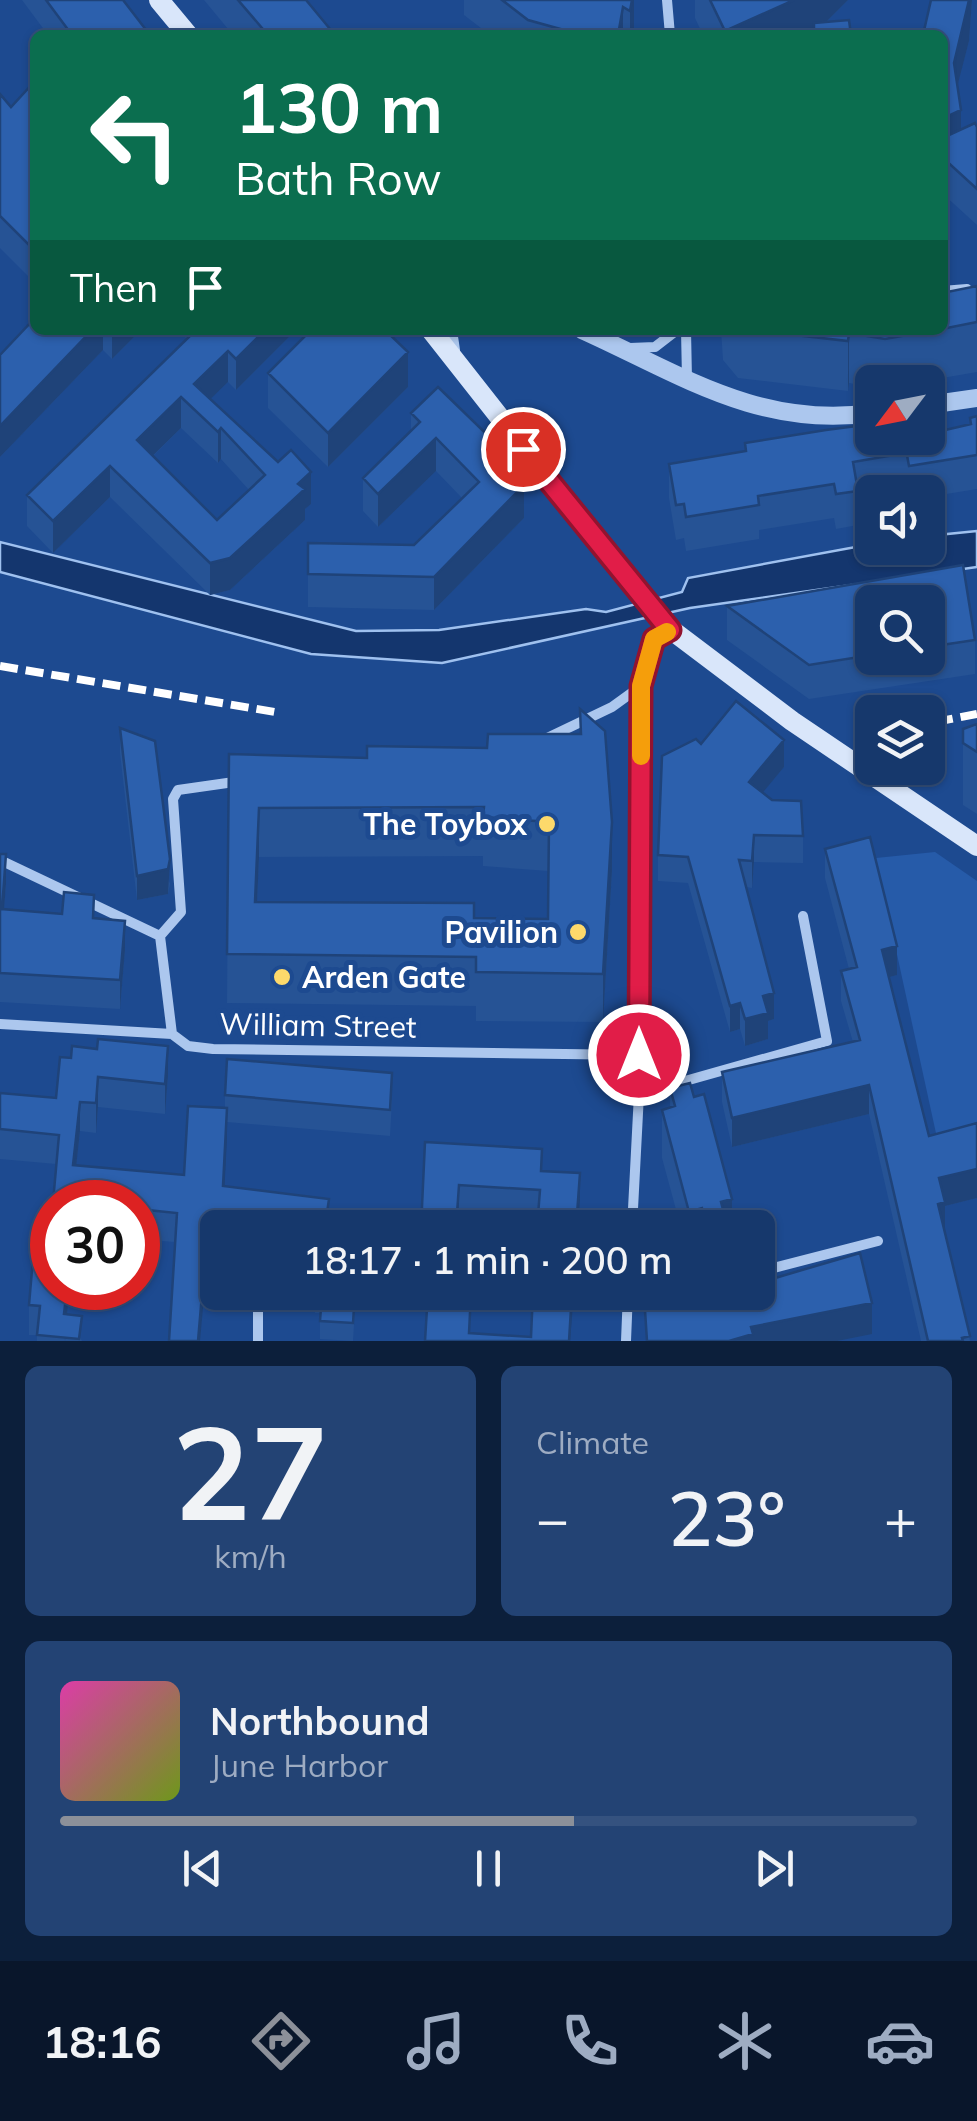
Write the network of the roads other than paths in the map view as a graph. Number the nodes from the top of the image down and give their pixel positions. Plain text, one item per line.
1 (159, 0) edge
2 (668, 0) edge
3 (184, 30) edge
4 (670, 30) edge
5 (967, 289) edge
6 (948, 291) edge
7 (435, 335) edge
8 (453, 335) edge
9 (593, 335) edge
10 (671, 335) edge
11 (686, 335) edge
12 (610, 343) junction
13 (462, 370) junction
14 (687, 382) junction
15 (977, 398) edge
16 (945, 403) edge
17 (855, 413) edge
18 (666, 626) junction
19 (641, 686) junction
20 (528, 748) edge
21 (248, 780) edge
22 (977, 846) edge
23 (0, 860) edge
24 (803, 916) dead end
25 (160, 936) junction
26 (0, 1024) edge
27 (172, 1034) junction
28 (639, 1055) junction
29 (639, 1094) junction
30 (633, 1210) edge
31 (878, 1241) dead end
32 (775, 1268) edge
33 (258, 1310) edge
34 (627, 1310) edge
35 (258, 1341) edge
36 (626, 1341) edge

1 - 3 main road
2 - 4 street
5 - 6 street
7 - 13 main road
8 - 13 street
9 - 12 street
10 - 12 street
11 - 14 street
12 - 14 street
13 - 18 main road
14 - 17 street
15 - 16 street
18 - 19 street
18 - 22 main road
19 - 20 street
19 - 28 street
21 - 25 street
23 - 25 street
24 - 29 street
25 - 27 street
26 - 27 street, William Street
27 - 28 street, William Street
28 - 29 street
29 - 30 street
31 - 32 street
33 - 35 street
34 - 36 street

